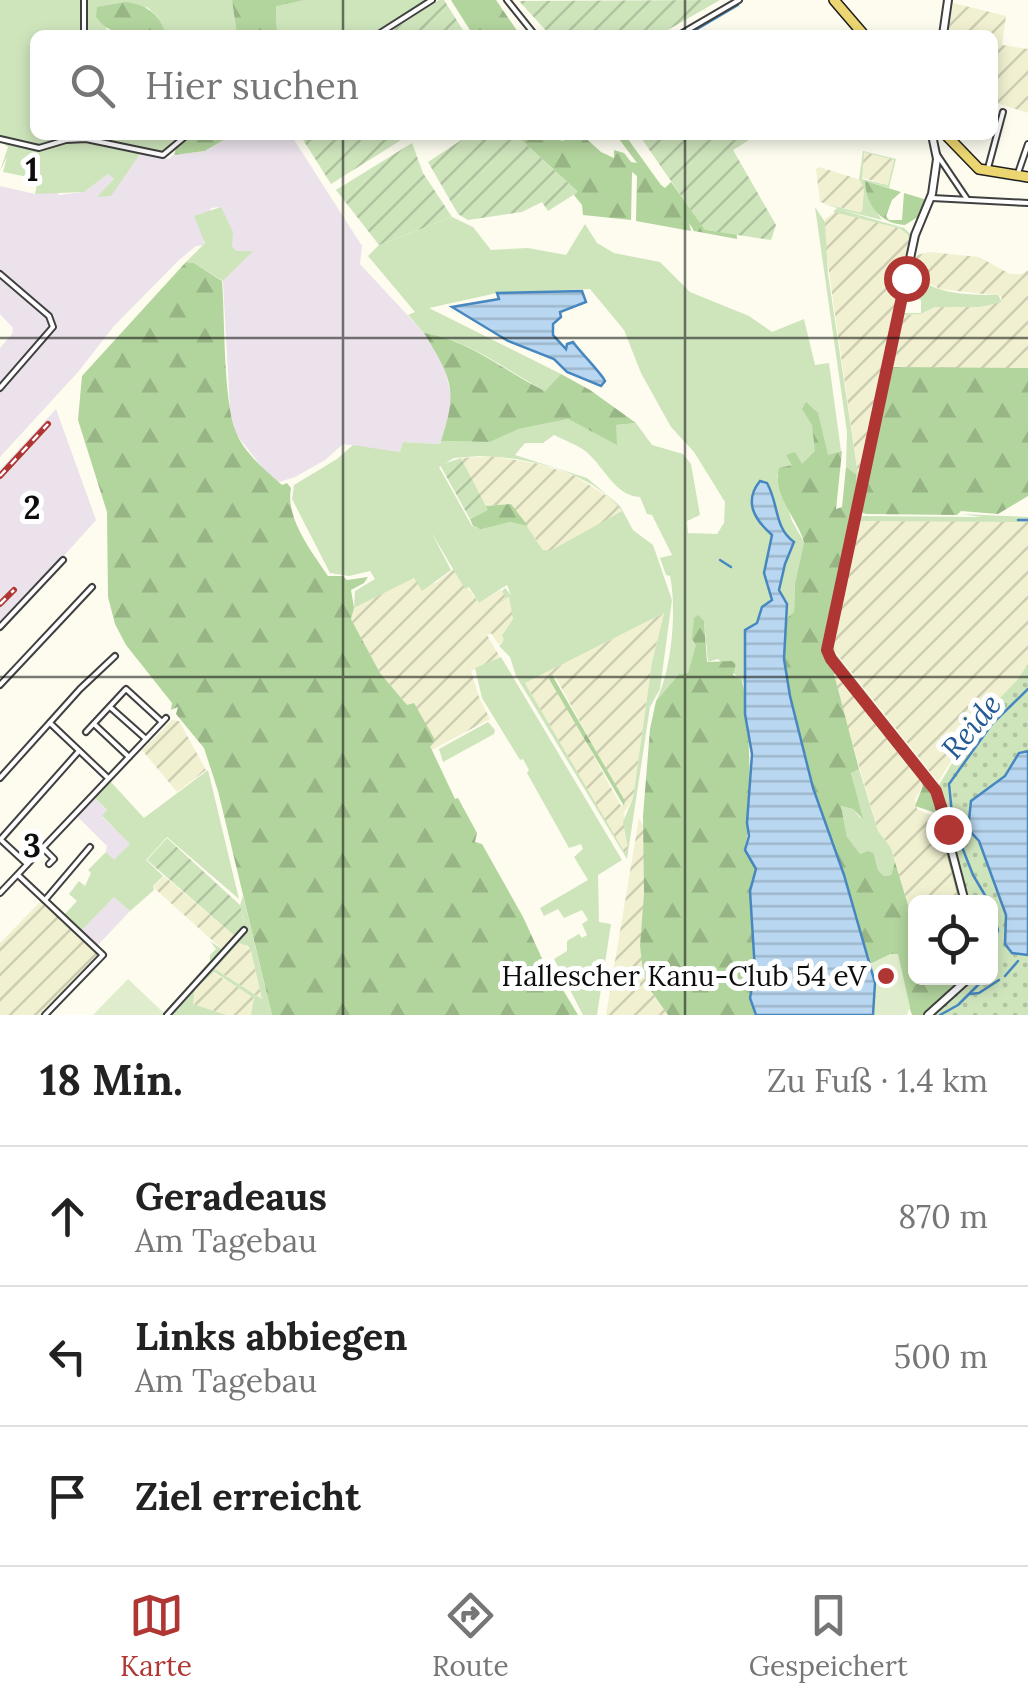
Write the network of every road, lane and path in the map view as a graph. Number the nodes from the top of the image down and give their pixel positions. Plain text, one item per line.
1 (84, 0) edge
2 (432, 0) edge
3 (507, 0) edge
4 (739, 0) edge
5 (834, 0) edge
6 (948, 0) edge
7 (84, 30) edge
8 (385, 30) edge
9 (531, 30) edge
10 (688, 30) edge
11 (860, 30) edge
12 (944, 30) edge
13 (998, 110) edge
14 (998, 132) edge
15 (0, 139) edge
16 (66, 140) edge
17 (98, 140) edge
18 (181, 140) edge
19 (934, 140) edge
20 (951, 140) edge
21 (996, 140) edge
22 (1028, 144) edge
23 (936, 153) junction
24 (988, 168) dead end
25 (1023, 176) edge
26 (932, 198) junction
27 (967, 200) junction
28 (1028, 203) edge
29 (0, 274) edge
30 (0, 388) edge
31 (63, 560) dead end
32 (92, 587) dead end
33 (0, 627) edge
34 (115, 656) dead end
35 (0, 685) edge
36 (110, 706) junction
37 (50, 723) junction
38 (94, 724) junction
39 (86, 732) dead end
40 (146, 740) junction
41 (79, 751) junction
42 (129, 757) junction
43 (0, 778) edge
44 (109, 779) junction
45 (0, 839) edge
46 (90, 847) dead end
47 (43, 848) junction
48 (27, 864) junction
49 (49, 864) dead end
50 (17, 874) junction
51 (0, 893) edge
52 (963, 895) edge
53 (45, 900) junction
54 (244, 930) dead end
55 (961, 985) edge
56 (45, 1015) edge
57 (167, 1015) edge
58 (928, 1015) edge

1 - 7 street
2 - 8 street
3 - 9 street
4 - 10 street
5 - 11 main road
6 - 12 street
13 - 14 street
15 - 16 street
17 - 18 street
19 - 23 street
20 - 25 main road
21 - 24 street
22 - 25 street
23 - 26 street
23 - 27 street
26 - 27 street
26 - 52 street
27 - 28 street
29 - 30 street
31 - 33 street
32 - 35 street
34 - 37 street
36 - 38 street
36 - 40 street
36 - 40 street
37 - 41 street
37 - 43 street
38 - 39 street
38 - 42 street
40 - 42 street
41 - 44 street
41 - 45 street
42 - 44 street
44 - 47 street
45 - 48 street
46 - 53 street
47 - 48 street
47 - 49 street
48 - 50 street
50 - 51 street
50 - 53 street
53 - 56 street
54 - 57 street
55 - 58 street

